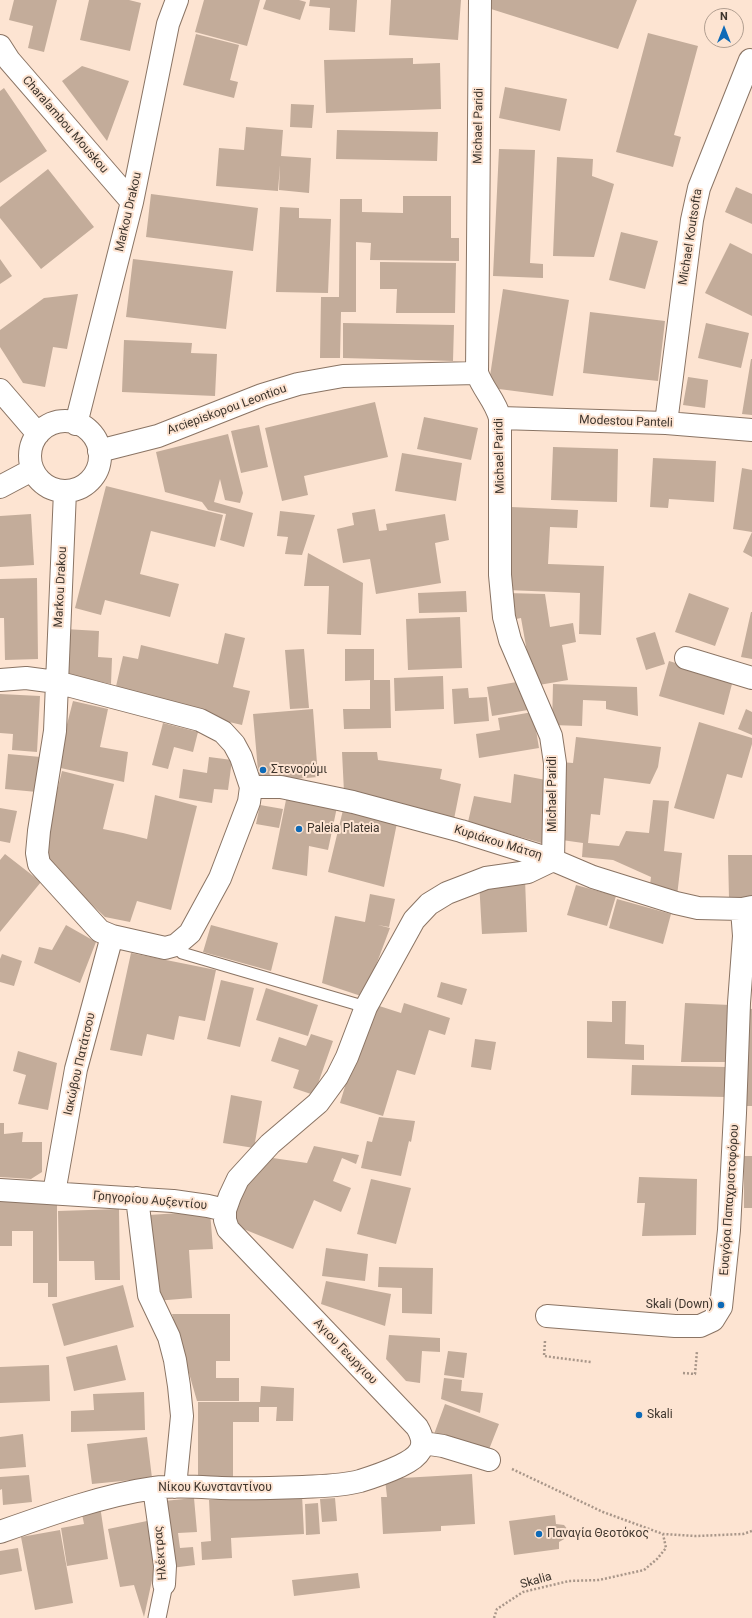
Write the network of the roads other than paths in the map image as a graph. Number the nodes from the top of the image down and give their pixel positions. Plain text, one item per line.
1 (177, 0) edge
2 (480, 0) edge
3 (0, 46) edge
4 (750, 60) dead end
5 (132, 202) junction
6 (477, 373) junction
7 (0, 390) edge
8 (500, 418) junction
9 (666, 423) junction
10 (76, 424) junction
11 (752, 430) edge
12 (38, 434) junction
13 (99, 451) junction
14 (32, 470) junction
15 (0, 487) edge
16 (65, 491) junction
17 (686, 658) dead end
18 (752, 678) edge
19 (0, 680) edge
20 (56, 682) junction
21 (251, 787) junction
22 (553, 860) junction
23 (747, 908) edge
24 (112, 936) junction
25 (176, 945) junction
26 (366, 1006) junction
27 (0, 1190) edge
28 (54, 1193) junction
29 (137, 1198) junction
30 (225, 1210) junction
31 (547, 1316) road end
32 (423, 1443) junction
33 (489, 1460) road end
34 (165, 1487) junction
35 (0, 1532) edge
36 (164, 1584) joint
37 (157, 1618) edge

1 - 5 street, Markou Drakou
2 - 6 street, Michael Paridi
3 - 5 street, Charalambou Mouskou
4 - 9 street, Michael Koutsofta
5 - 10 street, Markou Drakou
6 - 8 street, Michael Paridi
6 - 13 street, Arciepiskopou Leontiou
7 - 12 street
8 - 9 street, Modestou Panteli
8 - 22 street, Michael Paridi
9 - 11 street, Modestou Panteli
10 - 12 street
10 - 13 street
12 - 14 street
13 - 16 street
14 - 15 street
14 - 16 street
16 - 20 street, Markou Drakou
17 - 18 street
19 - 20 street
20 - 21 street
20 - 24 street, Markou Drakou
21 - 22 street, Κυριάκου Μάτση
21 - 25 street
22 - 23 street, Κυριάκου Μάτση
22 - 26 street
23 - 31 street, Ευαγόρα Παπαχριστοφόρου
24 - 25 street
24 - 28 street, Ιακώβου Πατάτσου
25 - 26 lane
26 - 30 street
27 - 28 street, Γρηγορίου Αυξεντίου
28 - 29 street, Γρηγορίου Αυξεντίου
29 - 30 street, Γρηγορίου Αυξεντίου
29 - 34 street, Ηλέκτρας
30 - 32 street, Αγιου Γεωργιου
32 - 33 street
32 - 34 street, Νίκου Κωνσταντίνου
34 - 35 street, Νίκου Κωνσταντίνου
34 - 36 street, Ηλέκτρας
36 - 37 street, Ηλέκτρας

